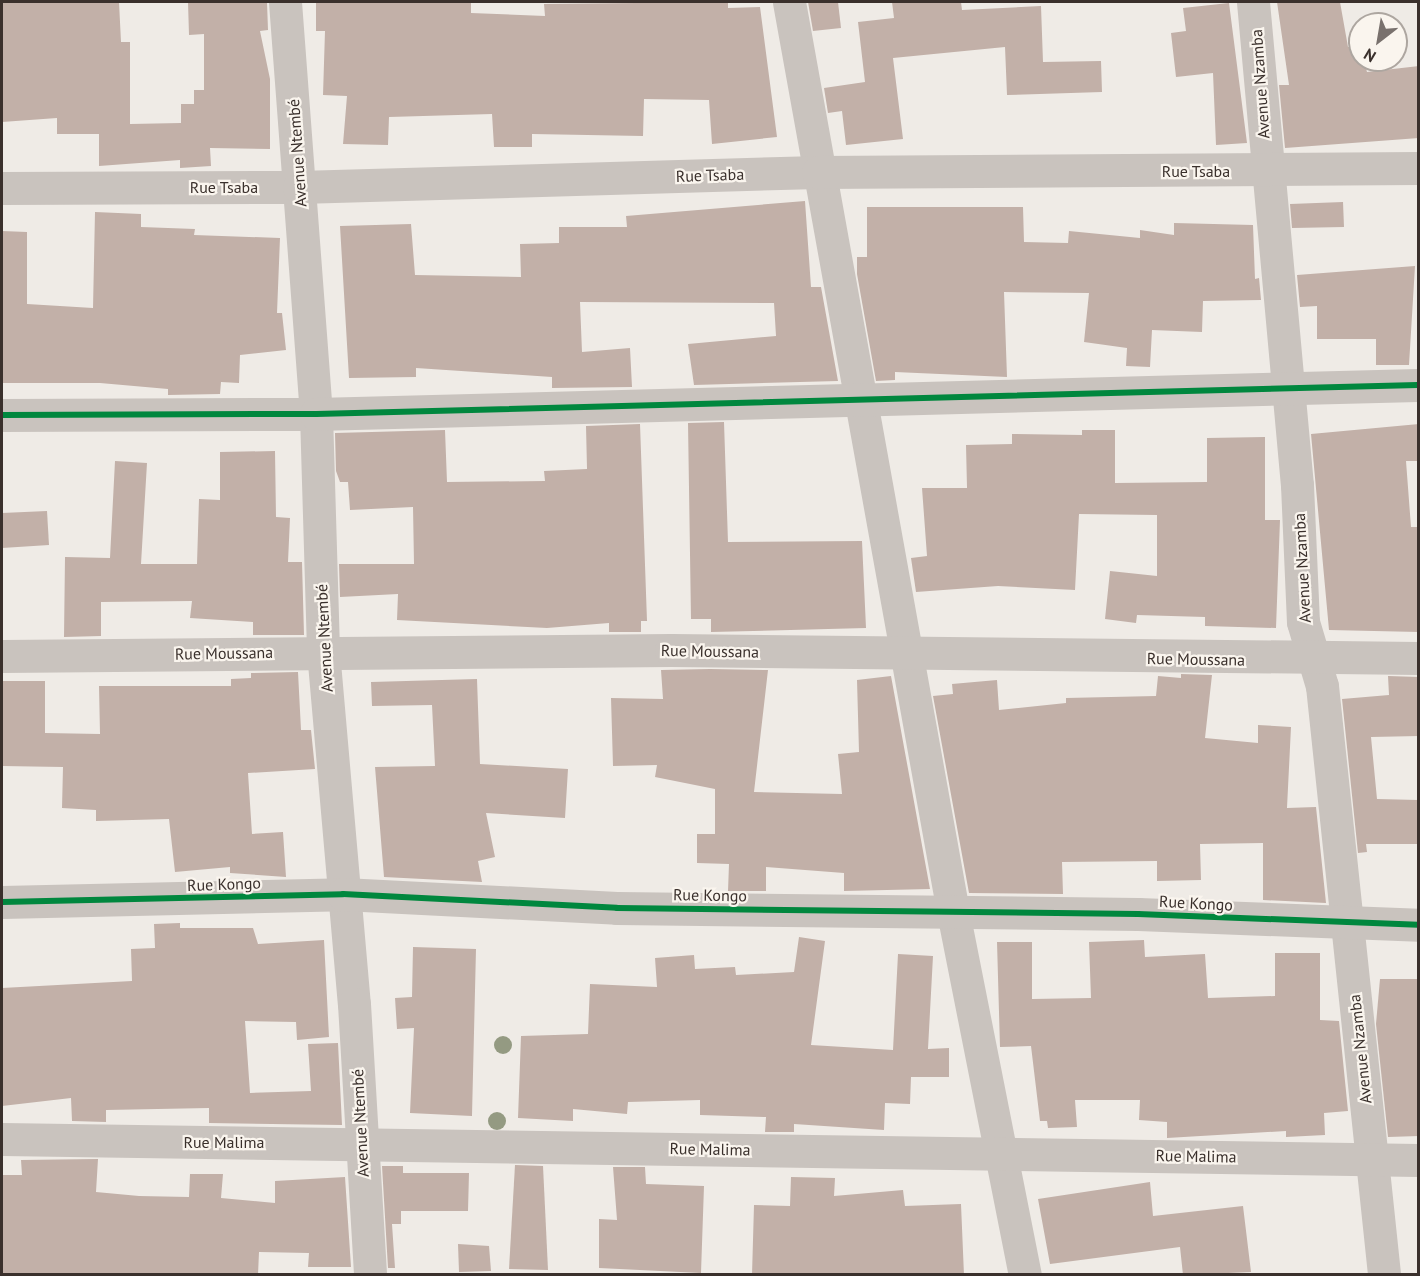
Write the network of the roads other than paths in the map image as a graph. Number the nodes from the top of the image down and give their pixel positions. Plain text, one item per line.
1 (285, 2) edge
2 (789, 2) edge
3 (1253, 2) edge
4 (1419, 168) edge
5 (818, 171) junction
6 (1266, 171) junction
7 (299, 187) junction
8 (2, 188) edge
9 (1419, 386) edge
10 (1288, 387) junction
11 (862, 396) junction
12 (316, 414) junction
13 (2, 416) edge
14 (323, 651) junction
15 (2, 656) edge
16 (909, 656) junction
17 (1419, 658) edge
18 (1316, 660) junction
19 (343, 894) junction
20 (2, 902) edge
21 (953, 912) junction
22 (1346, 924) junction
23 (1419, 925) edge
24 (2, 1139) edge
25 (360, 1143) junction
26 (1003, 1150) junction
27 (1372, 1160) junction
28 (1419, 1160) edge
29 (370, 1275) edge
30 (1025, 1275) edge
31 (1384, 1275) edge

1 - 7 street, Avenue Ntembé
2 - 5 street
3 - 6 street, Avenue Nzamba
4 - 6 street, Rue Tsaba
5 - 6 street, Rue Tsaba
5 - 7 street, Rue Tsaba
5 - 11 street
6 - 10 street, Avenue Nzamba
7 - 8 street, Rue Tsaba
7 - 12 street, Avenue Ntembé
9 - 10 street
10 - 11 street
10 - 18 street, Avenue Nzamba
11 - 12 street
11 - 16 street
12 - 13 street
12 - 14 street, Avenue Ntembé
14 - 15 street, Rue Moussana
14 - 16 street, Rue Moussana
14 - 19 street, Avenue Ntembé
16 - 18 street, Rue Moussana
16 - 21 street
17 - 18 street, Rue Moussana
18 - 22 street, Avenue Nzamba
19 - 20 street, Rue Kongo
19 - 21 street, Rue Kongo
19 - 25 street, Avenue Ntembé
21 - 22 street, Rue Kongo
21 - 26 street
22 - 23 street, Rue Kongo
22 - 27 street, Avenue Nzamba
24 - 25 street, Rue Malima
25 - 26 street, Rue Malima
25 - 29 street, Avenue Ntembé
26 - 27 street, Rue Malima
26 - 30 street
27 - 28 street, Rue Malima
27 - 31 street, Avenue Nzamba

